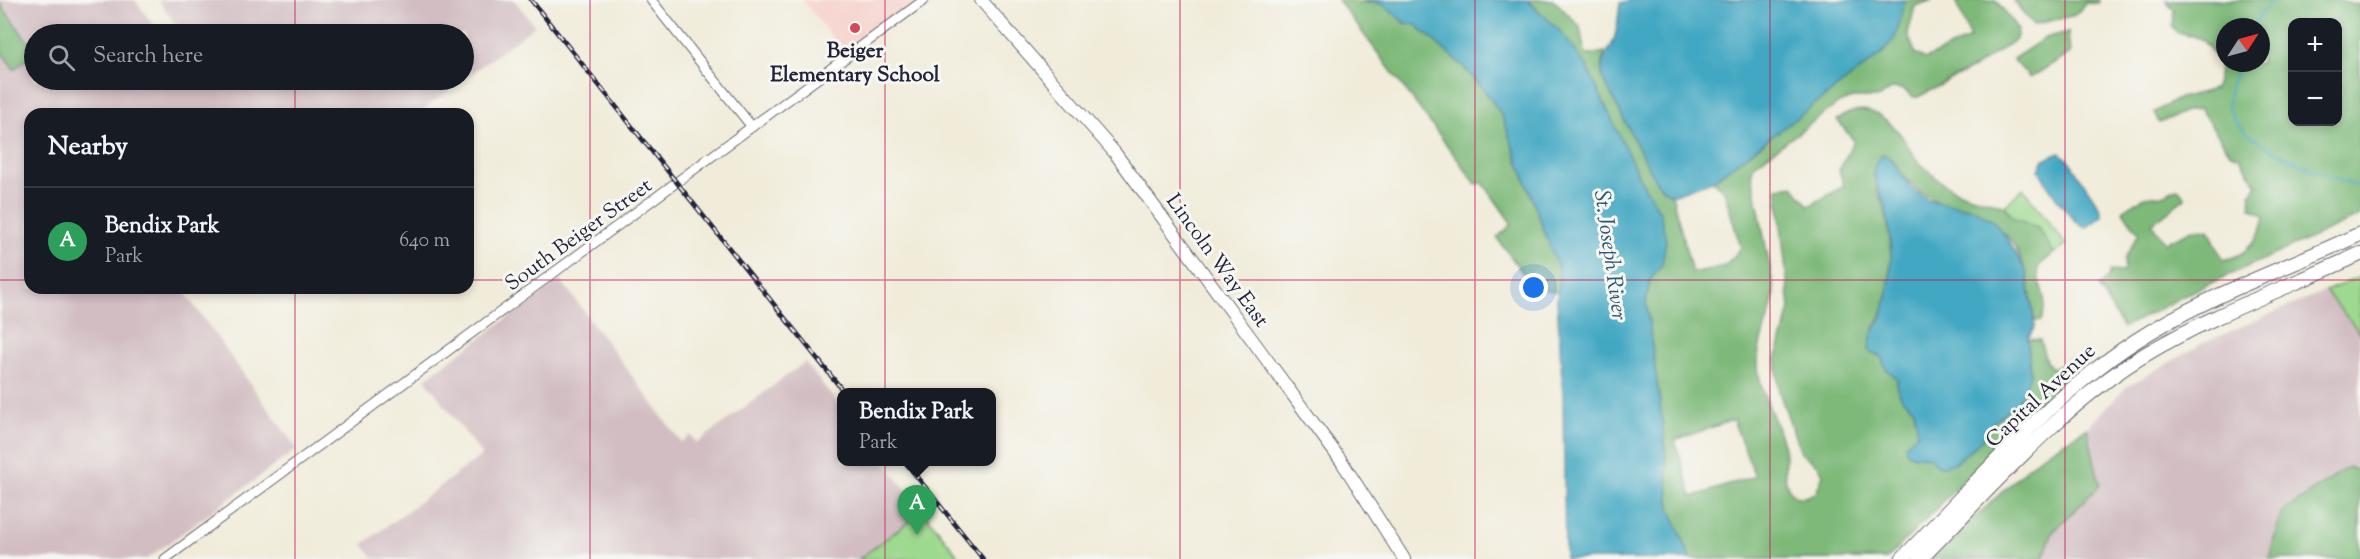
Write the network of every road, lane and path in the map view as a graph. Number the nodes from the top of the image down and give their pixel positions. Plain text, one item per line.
1 (651, 0) edge
2 (924, 0) edge
3 (981, 0) edge
4 (752, 127) junction
5 (2360, 234) edge
6 (2360, 254) edge
7 (165, 559) edge
8 (1404, 559) edge
9 (1902, 559) edge
10 (1920, 559) edge

1 - 4 street
2 - 4 street, South Beiger Street
3 - 8 main road, Lincoln Way East
4 - 7 street, South Beiger Street
5 - 9 highway, Capital Avenue
6 - 10 highway, Capital Avenue

